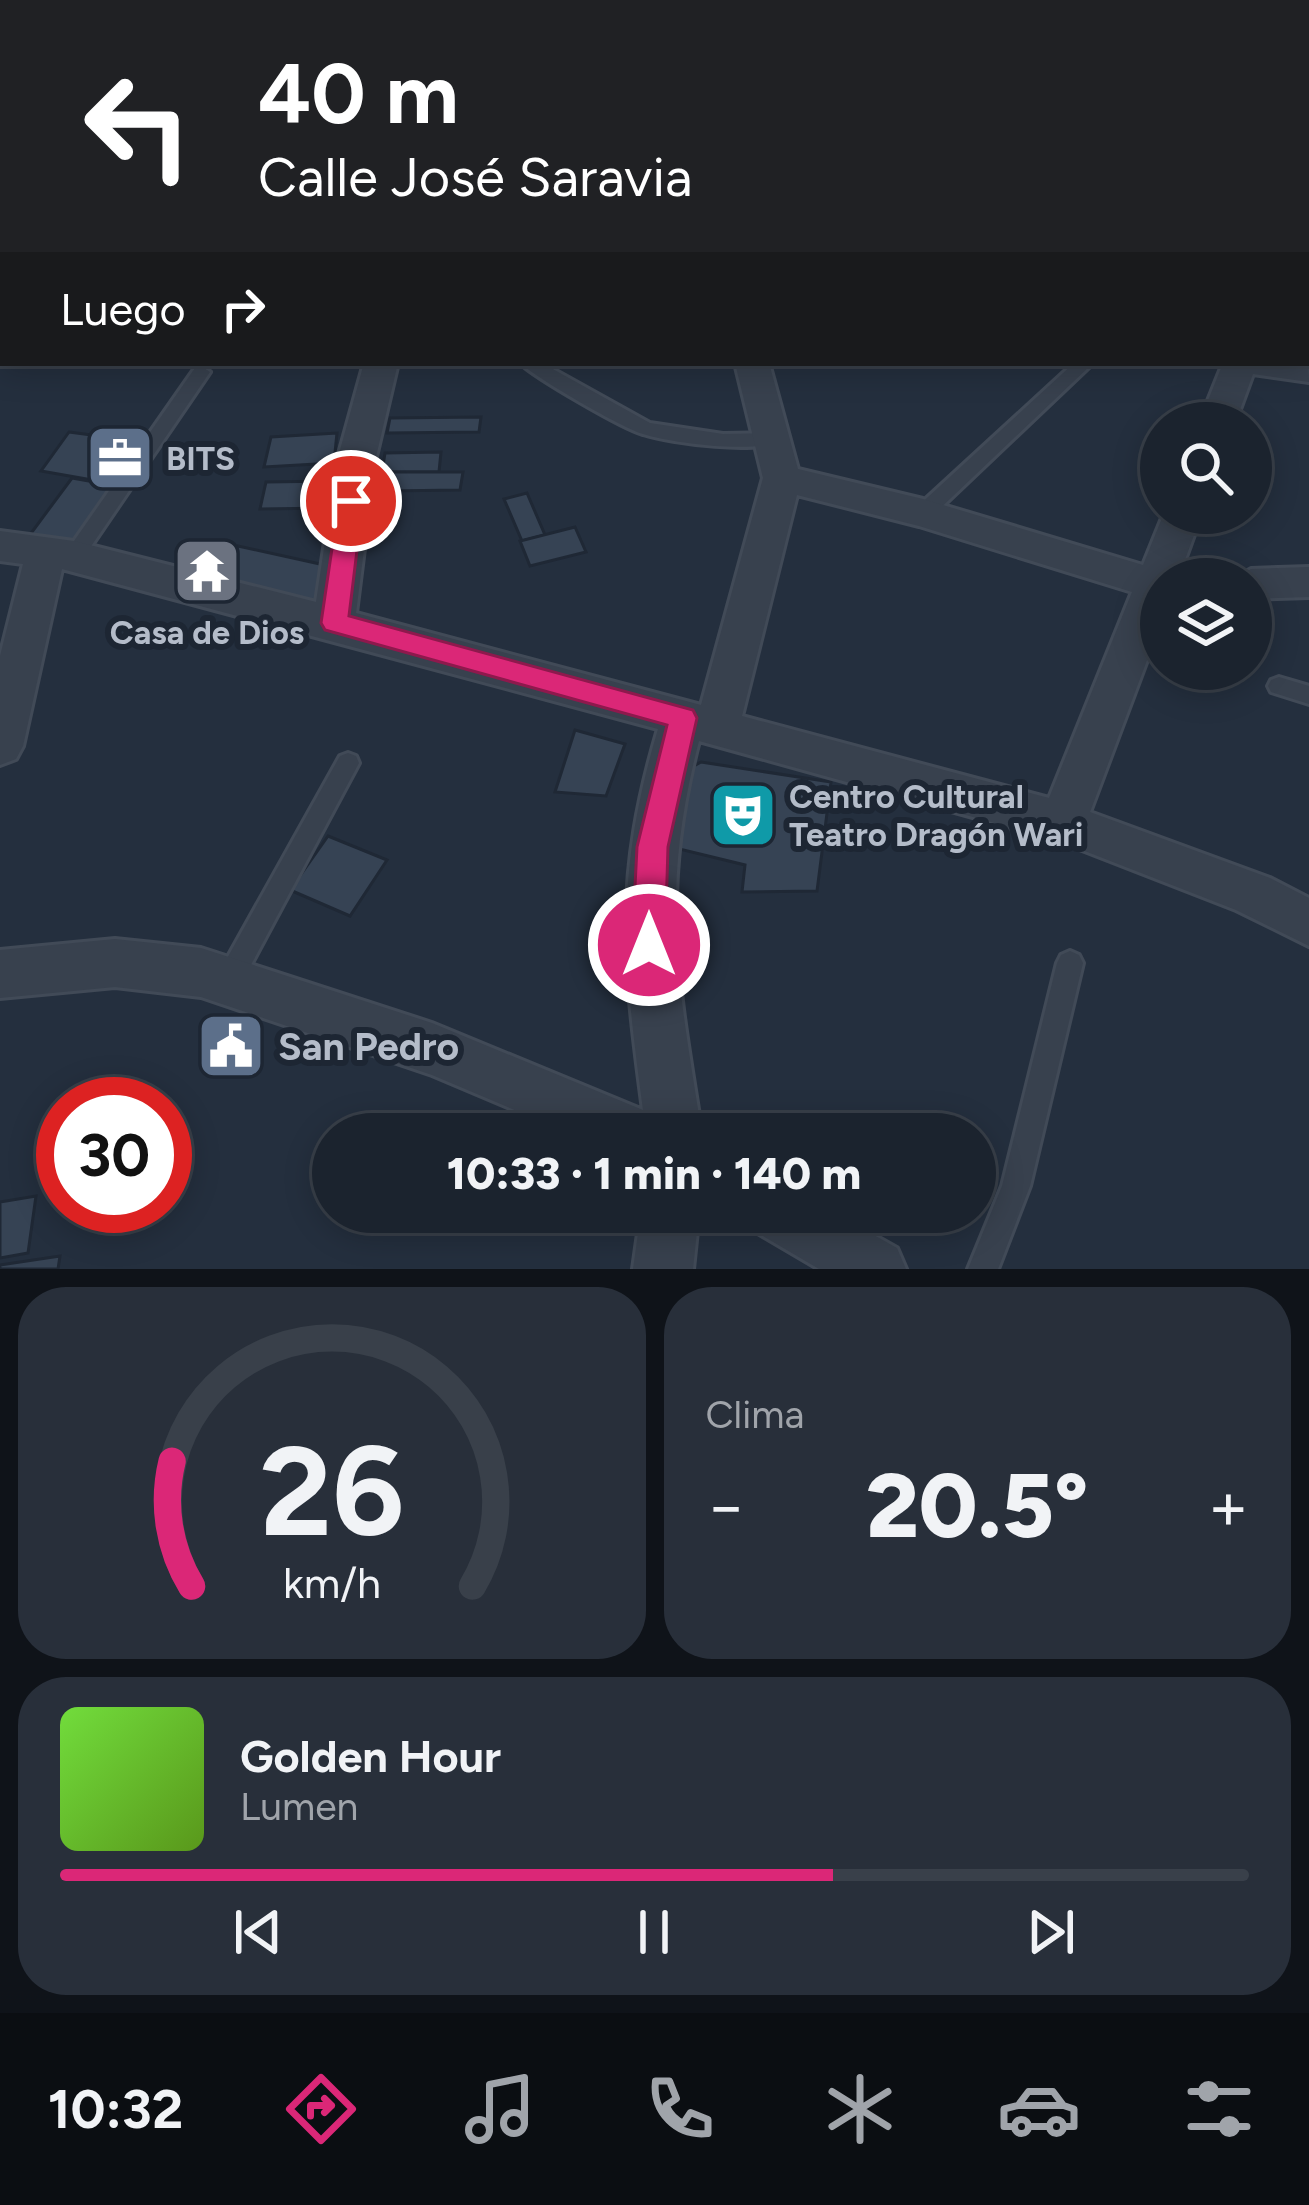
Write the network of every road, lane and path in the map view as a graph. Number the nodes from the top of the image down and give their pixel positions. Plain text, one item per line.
1 (380, 366) edge
2 (535, 366) edge
3 (753, 366) edge
4 (1081, 366) edge
5 (1239, 366) edge
6 (1274, 366) edge
7 (1309, 371) edge
8 (201, 372) dead end
9 (1225, 402) edge
10 (772, 439) junction
11 (782, 478) junction
12 (923, 513) junction
13 (0, 546) edge
14 (60, 554) junction
15 (1140, 579) edge
16 (1309, 582) edge
17 (1272, 583) edge
18 (334, 623) junction
19 (1140, 630) edge
20 (1279, 686) dead end
21 (1309, 695) edge
22 (700, 721) junction
23 (0, 746) edge
24 (348, 763) dead end
25 (1063, 822) junction
26 (1309, 923) edge
27 (1070, 963) dead end
28 (0, 974) edge
29 (229, 980) junction
30 (586, 1113) edge
31 (671, 1113) edge
32 (667, 1233) edge
33 (812, 1233) edge
34 (663, 1269) edge
35 (875, 1269) edge
36 (983, 1269) edge

1 - 18 street
2 - 10 lane
3 - 10 street
4 - 12 lane
5 - 9 street
6 - 7 street
8 - 14 lane
10 - 11 street
11 - 12 street
11 - 22 street
12 - 15 street
13 - 14 street
14 - 18 street
14 - 23 street
16 - 17 street
18 - 22 street
19 - 25 street
20 - 21 lane
22 - 25 street
22 - 31 street
24 - 29 lane
25 - 26 street
27 - 36 lane
28 - 29 street
29 - 30 street
32 - 34 street
33 - 35 street

